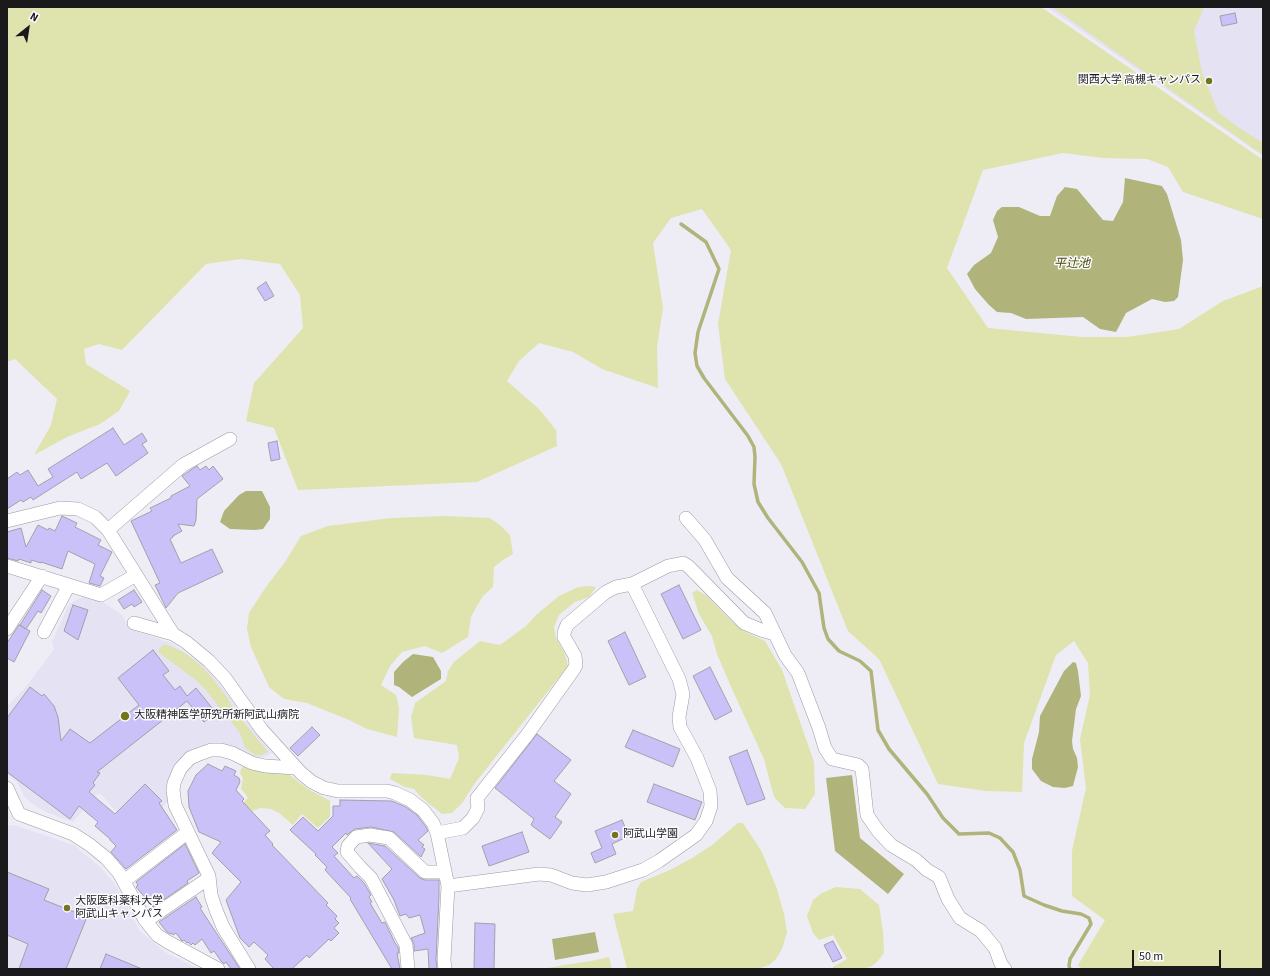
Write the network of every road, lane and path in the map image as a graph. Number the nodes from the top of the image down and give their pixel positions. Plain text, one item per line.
1 (230, 439) dead end
2 (686, 518) dead end
3 (7, 521) edge
4 (108, 530) junction
5 (7, 566) edge
6 (136, 575) junction
7 (42, 576) junction
8 (632, 584) junction
9 (69, 585) junction
10 (134, 623) dead end
11 (7, 629) edge
12 (44, 632) dead end
13 (173, 634) junction
14 (775, 634) junction
15 (296, 768) junction
16 (7, 788) edge
17 (188, 832) junction
18 (437, 833) junction
19 (444, 872) junction
20 (209, 878) junction
21 (124, 881) junction
22 (448, 886) junction
23 (146, 921) junction
24 (218, 969) edge
25 (249, 969) edge
26 (408, 969) edge
27 (445, 969) edge
28 (1005, 969) edge

1 - 4 street
2 - 14 street
3 - 4 street
4 - 6 street
5 - 7 street
6 - 9 street
6 - 13 street
7 - 9 street
7 - 11 street
8 - 14 street
8 - 18 street
8 - 22 street
9 - 12 street
10 - 13 street
13 - 15 street
14 - 28 street
15 - 17 street
15 - 18 street
16 - 21 street
17 - 20 street
17 - 21 street
18 - 19 street
19 - 22 street
19 - 26 street
20 - 23 street
20 - 25 street
21 - 23 street
22 - 27 street
23 - 24 street

